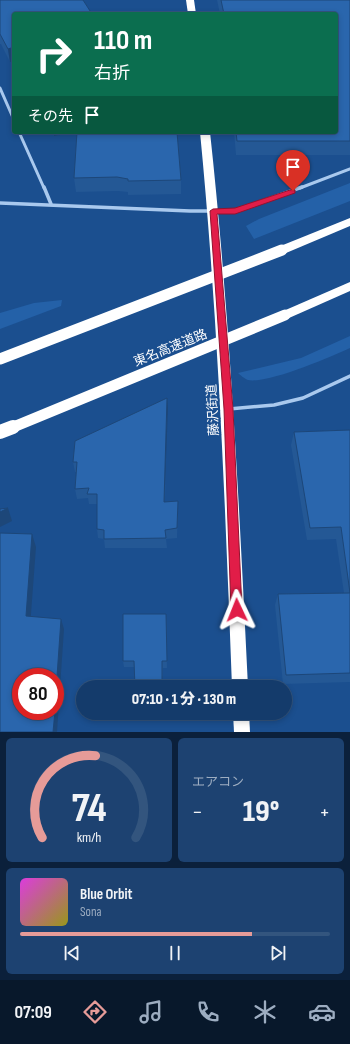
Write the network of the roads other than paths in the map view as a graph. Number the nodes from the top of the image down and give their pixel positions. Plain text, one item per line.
1 (190, 0) edge
2 (192, 12) edge
3 (0, 88) edge
4 (12, 115) edge
5 (20, 134) edge
6 (205, 134) edge
7 (350, 170) edge
8 (0, 203) edge
9 (51, 204) junction
10 (213, 211) junction
11 (350, 222) edge
12 (350, 286) edge
13 (0, 359) edge
14 (350, 376) edge
15 (228, 409) junction
16 (0, 432) edge
17 (240, 680) edge
18 (241, 720) edge
19 (242, 732) edge

1 - 2 highway
3 - 4 street
5 - 9 street
6 - 10 highway, 藤沢街道
7 - 10 street
8 - 9 street
9 - 10 street
10 - 15 highway, 藤沢街道
11 - 13 highway, bridge
12 - 16 highway, 東名高速道路, bridge
14 - 15 street
15 - 17 highway, 藤沢街道
18 - 19 highway

